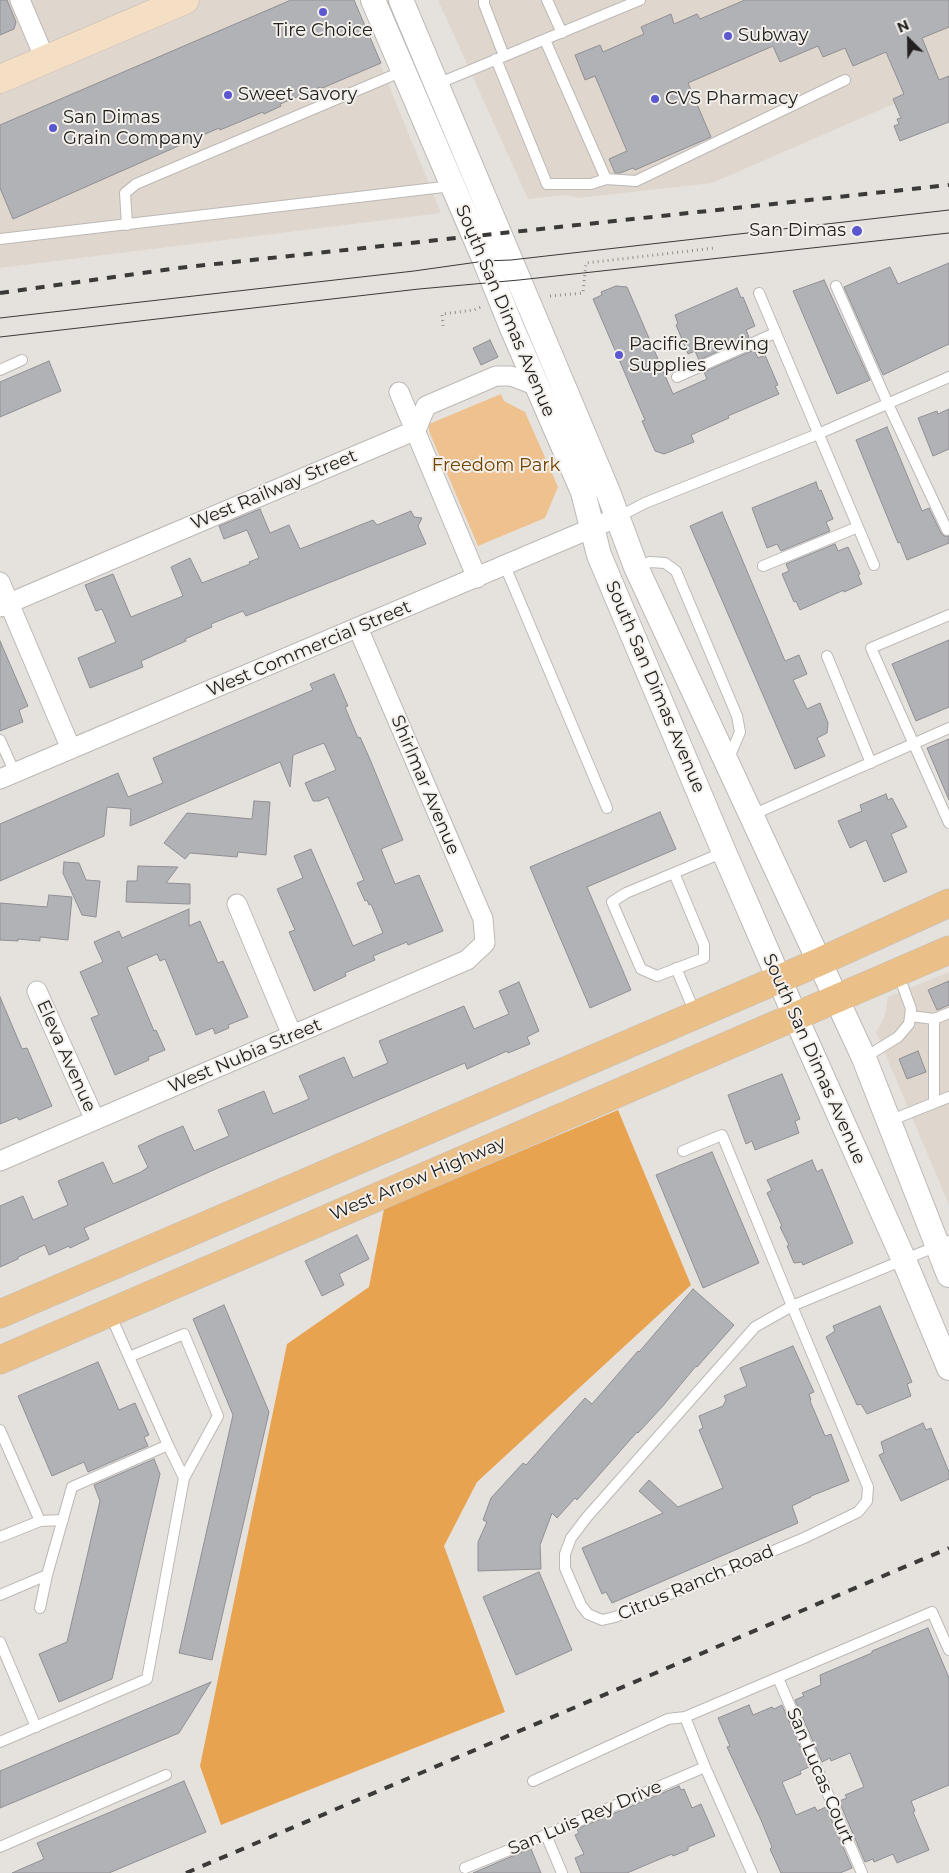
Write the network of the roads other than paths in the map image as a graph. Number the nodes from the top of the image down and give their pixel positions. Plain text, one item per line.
1 (20, 0) edge
2 (185, 0) edge
3 (373, 0) edge
4 (402, 0) edge
5 (484, 0) edge
6 (547, 0) edge
7 (640, 0) edge
8 (562, 32) junction
9 (545, 40) junction
10 (500, 58) junction
11 (45, 59) junction
12 (403, 71) junction
13 (0, 79) edge
14 (845, 80) dead end
15 (437, 84) junction
16 (606, 179) junction
17 (452, 186) junction
18 (127, 224) junction
19 (0, 240) edge
20 (836, 286) dead end
21 (759, 293) dead end
22 (776, 333) junction
23 (22, 360) dead end
24 (0, 370) edge
25 (677, 377) dead end
26 (949, 377) edge
27 (536, 386) junction
28 (399, 392) dead end
29 (888, 404) junction
30 (416, 430) junction
31 (818, 434) junction
32 (618, 517) junction
33 (858, 527) junction
34 (593, 529) junction
35 (947, 530) dead end
36 (874, 565) dead end
37 (505, 566) junction
38 (763, 566) dead end
39 (636, 567) junction
40 (478, 578) junction
41 (0, 582) edge
42 (4, 605) edge
43 (949, 615) edge
44 (358, 628) junction
45 (827, 656) dead end
46 (949, 728) edge
47 (0, 740) edge
48 (914, 744) junction
49 (71, 749) junction
50 (727, 760) junction
51 (871, 762) junction
52 (8, 776) edge
53 (607, 808) dead end
54 (752, 815) junction
55 (949, 824) edge
56 (724, 852) junction
57 (674, 872) junction
58 (949, 903) edge
59 (237, 904) dead end
60 (485, 943) joint
61 (949, 950) edge
62 (819, 962) junction
63 (676, 968) junction
64 (898, 972) junction
65 (779, 978) junction
66 (37, 991) dead end
67 (837, 999) junction
68 (949, 1013) edge
69 (696, 1014) junction
70 (910, 1016) junction
71 (796, 1018) junction
72 (934, 1019) junction
73 (292, 1035) junction
74 (864, 1058) junction
75 (949, 1097) edge
76 (934, 1103) junction
77 (95, 1120) junction
78 (889, 1122) junction
79 (683, 1151) dead end
80 (0, 1161) edge
81 (943, 1244) edge
82 (904, 1260) junction
83 (949, 1275) edge
84 (792, 1306) junction
85 (109, 1313) junction
86 (0, 1314) edge
87 (129, 1357) junction
88 (0, 1360) edge
89 (949, 1368) edge
90 (0, 1430) edge
91 (168, 1444) junction
92 (184, 1478) junction
93 (63, 1520) junction
94 (40, 1521) junction
95 (0, 1537) edge
96 (48, 1576) junction
97 (0, 1595) edge
98 (40, 1608) dead end
99 (0, 1642) edge
100 (949, 1650) edge
101 (778, 1678) junction
102 (685, 1717) junction
103 (36, 1726) junction
104 (0, 1742) edge
105 (705, 1767) junction
106 (166, 1775) dead end
107 (532, 1781) dead end
108 (546, 1835) junction
109 (0, 1847) edge
110 (465, 1868) dead end
111 (562, 1873) edge
112 (752, 1873) edge
113 (862, 1873) edge

1 - 11 street
2 - 11 main road
3 - 12 street, South San Dimas Avenue
4 - 15 street, South San Dimas Avenue
5 - 10 lane
6 - 8 lane
7 - 8 lane
8 - 9 lane
9 - 10 lane
9 - 16 lane
10 - 15 lane
10 - 16 lane
11 - 13 main road
12 - 17 street, South San Dimas Avenue
12 - 18 lane
14 - 16 lane
15 - 32 street, South San Dimas Avenue
17 - 18 lane
17 - 27 street, South San Dimas Avenue
18 - 19 lane
20 - 29 lane
21 - 22 lane
22 - 25 lane
22 - 31 lane
23 - 24 lane
26 - 29 lane
27 - 30 street
27 - 34 street, South San Dimas Avenue
28 - 30 street
29 - 31 lane
29 - 35 lane
30 - 40 street
30 - 42 street, West Railway Street
31 - 32 lane
31 - 33 lane
32 - 34 street, West Commercial Street
32 - 39 street, South San Dimas Avenue
33 - 36 lane
33 - 38 lane
34 - 37 street, West Commercial Street
34 - 56 street, South San Dimas Avenue
37 - 40 street, West Commercial Street
37 - 53 lane
39 - 50 street, South San Dimas Avenue
39 - 50 lane
40 - 44 street, West Commercial Street
41 - 42 street
42 - 49 street
43 - 48 lane
44 - 49 street, West Commercial Street
44 - 60 street, Shirlmar Avenue
45 - 51 lane
46 - 48 lane
47 - 52 lane
48 - 51 lane
48 - 55 lane
49 - 52 street, West Commercial Street
50 - 54 street, South San Dimas Avenue
51 - 54 lane
54 - 62 street, South San Dimas Avenue
56 - 57 lane
56 - 65 street, South San Dimas Avenue
57 - 63 lane
57 - 63 lane
58 - 62 main road
59 - 73 street
60 - 73 street, West Nubia Street
61 - 64 main road, West Arrow Highway
62 - 65 main road
62 - 67 street, South San Dimas Avenue
63 - 69 lane
64 - 67 main road, West Arrow Highway
64 - 70 lane
65 - 69 main road
65 - 71 street, South San Dimas Avenue
66 - 77 street, Eleva Avenue
67 - 71 main road, West Arrow Highway
67 - 74 street, South San Dimas Avenue
68 - 72 lane
69 - 86 main road
70 - 72 lane
70 - 74 lane
71 - 82 street, South San Dimas Avenue
71 - 85 main road, West Arrow Highway
72 - 76 lane
73 - 77 street, West Nubia Street
74 - 78 street, South San Dimas Avenue
75 - 76 lane
76 - 78 lane
77 - 80 street, West Nubia Street
78 - 81 street, South San Dimas Avenue
79 - 84 lane, Citrus Ranch Road
81 - 82 lane, Citrus Ranch Road
81 - 83 street, South San Dimas Avenue
82 - 84 lane, Citrus Ranch Road
82 - 89 street, South San Dimas Avenue
84 - 84 lane, Citrus Ranch Road
85 - 87 lane
85 - 88 main road, West Arrow Highway
87 - 91 lane
87 - 92 lane
90 - 94 lane
91 - 92 lane
91 - 93 lane
92 - 103 lane
93 - 94 lane
93 - 96 lane
94 - 95 lane
96 - 97 lane
96 - 98 lane
99 - 103 lane
100 - 101 lane
101 - 102 lane
101 - 113 lane, San Lucas Court
102 - 105 lane
102 - 107 lane
103 - 104 lane
105 - 108 lane, San Luis Rey Drive
105 - 112 lane
106 - 109 lane
108 - 110 lane, San Luis Rey Drive
108 - 111 lane

